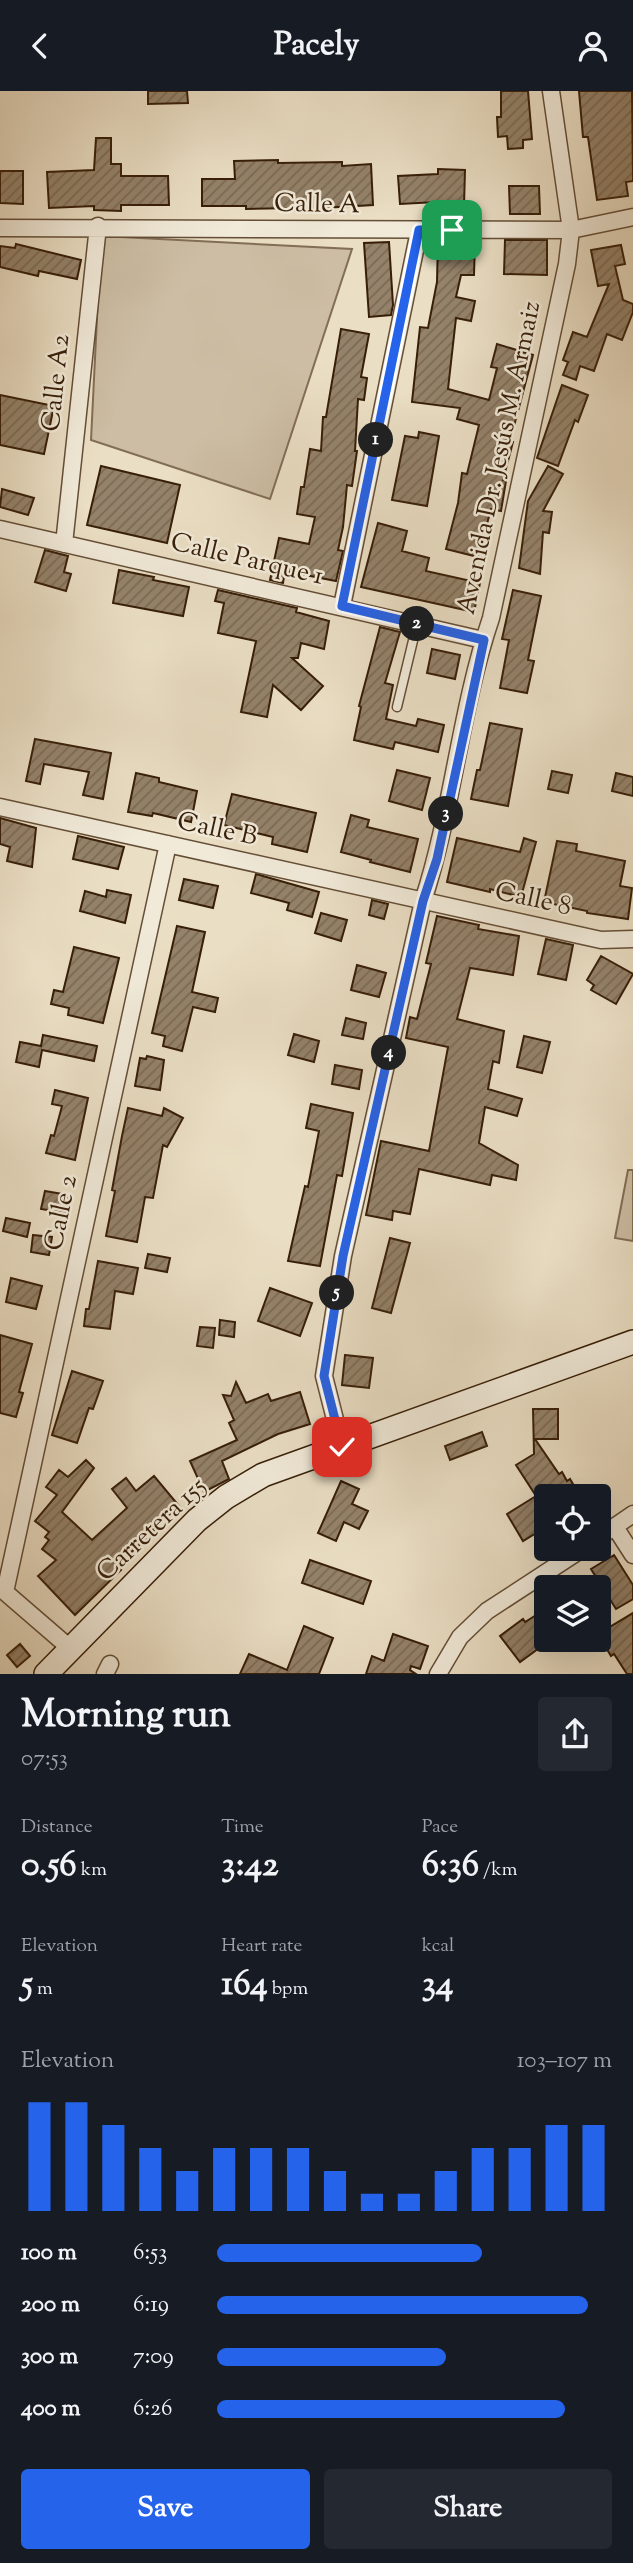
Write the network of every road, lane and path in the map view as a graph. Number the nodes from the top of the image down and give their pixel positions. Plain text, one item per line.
1 (551, 91) edge
2 (633, 216) edge
3 (98, 226) junction
4 (0, 228) edge
5 (419, 230) junction
6 (570, 230) junction
7 (0, 529) edge
8 (64, 544) junction
9 (342, 606) junction
10 (417, 624) junction
11 (484, 640) junction
12 (397, 707) dead end
13 (0, 807) edge
14 (168, 844) junction
15 (423, 901) junction
16 (633, 939) edge
17 (633, 1342) edge
18 (342, 1447) junction
19 (633, 1514) edge
20 (615, 1527) junction
21 (611, 1530) edge
22 (633, 1555) edge
23 (564, 1561) edge
24 (3, 1593) edge
25 (71, 1649) junction
26 (46, 1674) edge
27 (438, 1674) edge

1 - 6 street, Avenida Dr. Jesús M. Armaiz
2 - 6 street, Calle A
3 - 4 street, Calle A
3 - 5 street, Calle A
3 - 8 street, Calle A2
5 - 6 street, Calle A
5 - 9 street
6 - 11 street, Avenida Dr. Jesús M. Armaiz
7 - 8 street, Calle Parque 1
8 - 9 street, Calle Parque 1
9 - 10 street, Calle Parque 1
10 - 11 street, Calle Parque 1
10 - 12 lane
11 - 15 street, Avenida Dr. Jesús M. Armaiz
13 - 14 street, Calle B
14 - 15 street, Calle B
14 - 24 street, Calle 2
15 - 16 street, Calle 8
15 - 18 street, Avenida Dr. Jesús M. Armaiz
17 - 18 street, Carretera 155
18 - 25 street, Carretera 155
19 - 20 street
20 - 21 street
20 - 22 street
23 - 27 street
24 - 25 street
25 - 26 street, Carretera 155

